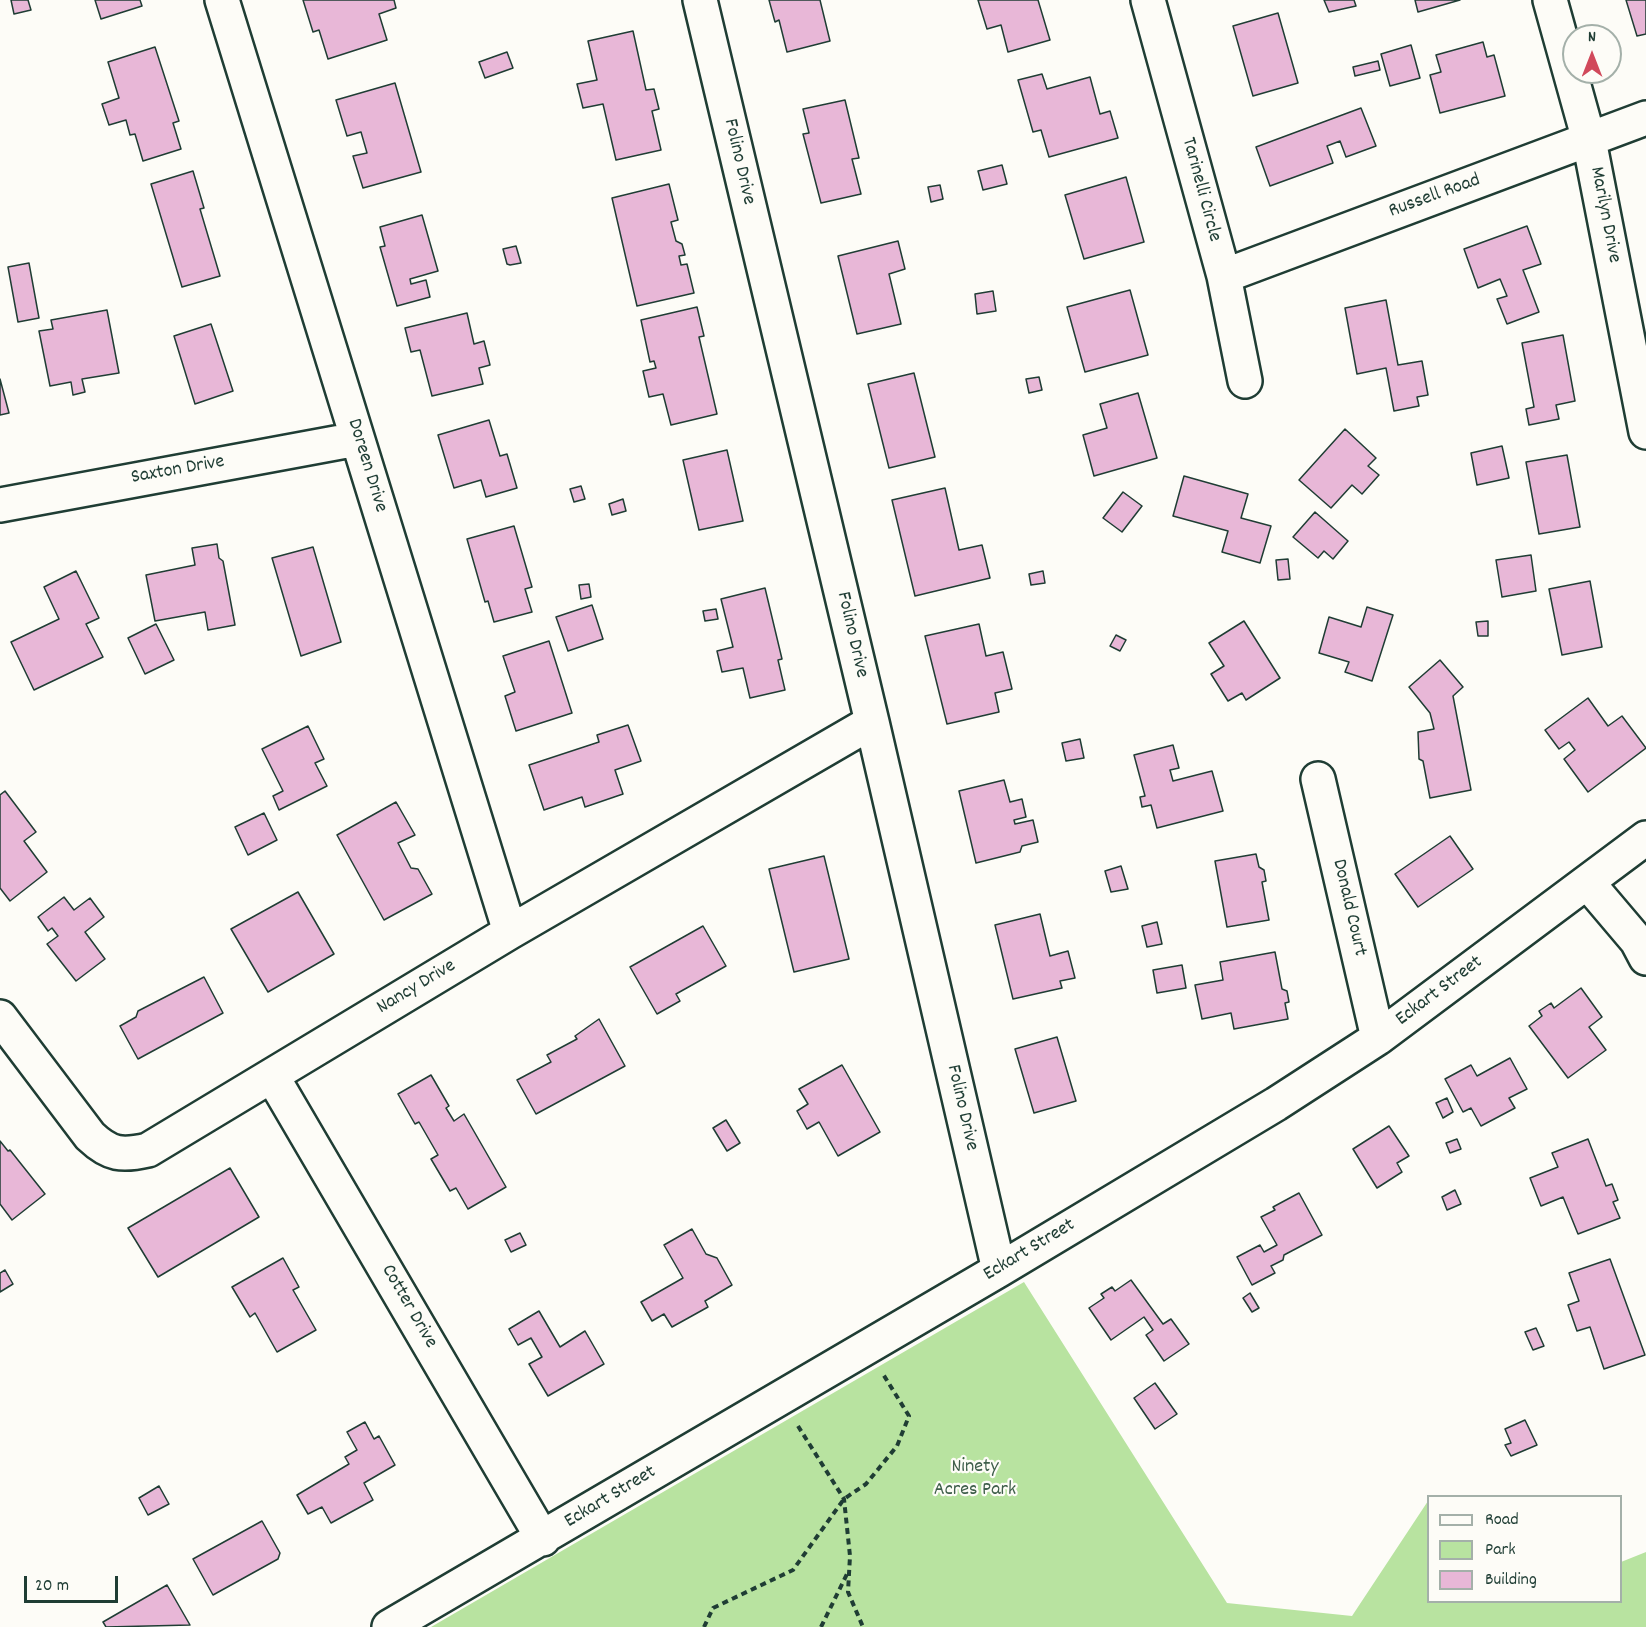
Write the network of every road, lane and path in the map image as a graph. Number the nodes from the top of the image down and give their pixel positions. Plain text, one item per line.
1 (222, 0) edge
2 (700, 0) edge
3 (1148, 0) edge
4 (1550, 0) edge
5 (1646, 118) edge
6 (1589, 140) junction
7 (1224, 276) junction
8 (1245, 381) dead end
9 (1646, 432) edge
10 (357, 439) junction
11 (0, 505) edge
12 (872, 722) junction
13 (1318, 779) dead end
14 (1646, 838) edge
15 (1587, 882) junction
16 (510, 932) junction
17 (1646, 958) edge
18 (0, 1017) edge
19 (1378, 1038) junction
20 (272, 1076) junction
21 (999, 1270) junction
22 (866, 1348) junction
23 (780, 1399) junction
24 (844, 1499) junction
25 (543, 1539) junction
26 (849, 1570) junction
27 (389, 1627) edge
28 (704, 1627) edge
29 (821, 1627) edge
30 (863, 1627) edge

1 - 10 street, Doreen Drive
2 - 12 street, Folino Drive
3 - 7 street, Tarinelli Circle
4 - 6 street, Marilyn Drive
5 - 6 street, Russell Road
6 - 7 street, Russell Road
6 - 9 street, Marilyn Drive
7 - 8 street, Tarinelli Circle
10 - 11 street, Saxton Drive
10 - 16 street, Doreen Drive
12 - 16 street, Nancy Drive
12 - 21 street, Folino Drive
13 - 19 street, Donald Court
14 - 15 street, Eckart Street
15 - 17 street
15 - 19 street, Eckart Street
16 - 20 street, Nancy Drive
18 - 20 street, Nancy Drive
19 - 21 street, Eckart Street
20 - 25 street, Cotter Drive
21 - 22 street, Eckart Street
22 - 23 street, Eckart Street
22 - 24 path
23 - 24 path
23 - 25 street, Eckart Street
24 - 26 path
24 - 28 path
25 - 27 street, Eckart Street
26 - 29 path
26 - 30 path

